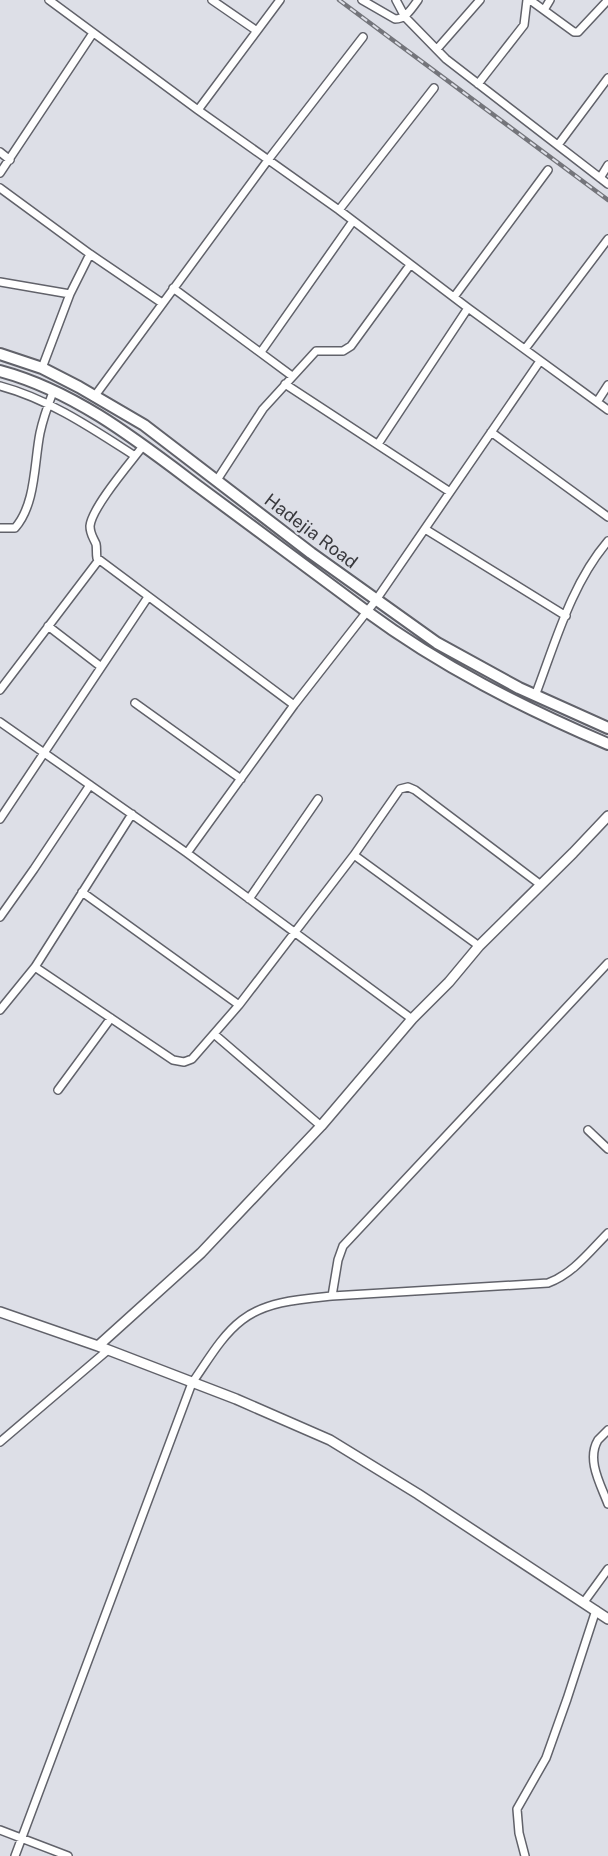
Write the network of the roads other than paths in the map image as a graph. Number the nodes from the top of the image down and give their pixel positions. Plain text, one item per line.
1 (50, 0) edge
2 (212, 0) edge
3 (280, 0) edge
4 (362, 0) edge
5 (396, 0) edge
6 (418, 0) edge
7 (480, 0) edge
8 (528, 0) edge
9 (550, 0) edge
10 (608, 0) edge
11 (543, 10) junction
12 (405, 16) junction
13 (257, 31) junction
14 (93, 33) junction
15 (363, 37) dead end
16 (437, 50) junction
17 (608, 78) edge
18 (478, 84) junction
19 (434, 88) dead end
20 (198, 110) junction
21 (558, 145) junction
22 (0, 152) edge
23 (10, 160) junction
24 (268, 160) junction
25 (608, 165) edge
26 (548, 170) dead end
27 (0, 173) edge
28 (600, 178) junction
29 (608, 184) edge
30 (0, 188) edge
31 (339, 210) junction
32 (353, 221) junction
33 (608, 238) edge
34 (90, 254) junction
35 (410, 265) junction
36 (0, 282) edge
37 (173, 288) junction
38 (70, 294) junction
39 (454, 297) junction
40 (162, 303) junction
41 (468, 308) junction
42 (525, 349) junction
43 (261, 352) junction
44 (0, 354) edge
45 (540, 361) junction
46 (42, 368) junction
47 (0, 371) edge
48 (292, 376) junction
49 (285, 384) junction
50 (608, 385) edge
51 (0, 386) edge
52 (53, 392) junction
53 (94, 397) junction
54 (597, 402) junction
55 (48, 405) junction
56 (608, 410) edge
57 (144, 425) junction
58 (491, 432) junction
59 (139, 443) junction
60 (378, 444) junction
61 (135, 456) junction
62 (217, 480) junction
63 (450, 492) junction
64 (608, 517) edge
65 (0, 528) edge
66 (425, 529) junction
67 (608, 541) edge
68 (98, 561) junction
69 (148, 597) junction
70 (376, 600) junction
71 (367, 612) junction
72 (566, 616) junction
73 (48, 626) junction
74 (100, 666) junction
75 (0, 690) edge
76 (535, 696) junction
77 (135, 703) dead end
78 (294, 705) junction
79 (0, 723) edge
80 (608, 728) edge
81 (608, 744) edge
82 (44, 753) junction
83 (241, 778) junction
84 (90, 785) junction
85 (318, 799) dead end
86 (132, 814) junction
87 (608, 816) edge
88 (0, 819) edge
89 (187, 853) junction
90 (354, 855) junction
91 (541, 885) junction
92 (82, 892) junction
93 (249, 899) junction
94 (0, 917) edge
95 (294, 932) junction
96 (479, 946) junction
97 (608, 963) edge
98 (35, 967) junction
99 (239, 1005) junction
100 (0, 1010) edge
101 (111, 1018) junction
102 (412, 1019) junction
103 (214, 1034) junction
104 (58, 1090) dead end
105 (321, 1126) junction
106 (588, 1130) dead end
107 (608, 1149) edge
108 (608, 1233) edge
109 (332, 1296) junction
110 (0, 1312) edge
111 (98, 1346) junction
112 (108, 1350) junction
113 (192, 1383) junction
114 (608, 1430) edge
115 (0, 1442) edge
116 (608, 1504) edge
117 (608, 1569) edge
118 (584, 1602) junction
119 (596, 1610) junction
120 (608, 1619) edge
121 (0, 1830) edge
122 (22, 1838) junction
123 (15, 1856) edge
124 (68, 1856) edge
125 (525, 1856) edge

1 - 14 street
2 - 13 street
3 - 13 street
4 - 12 street
5 - 12 street
6 - 12 street
7 - 16 street
8 - 11 street
8 - 18 street
9 - 11 street
10 - 11 street
12 - 16 street
13 - 20 street
14 - 20 street
14 - 23 street
15 - 24 street
16 - 18 street
17 - 21 street
18 - 21 street
19 - 31 street
20 - 24 street
21 - 28 street
22 - 23 street
23 - 27 street
24 - 31 street
24 - 37 street
25 - 28 street
26 - 39 street
28 - 29 street
30 - 34 street
31 - 32 street
32 - 35 street
32 - 43 street
33 - 42 street
34 - 38 street
34 - 40 street
35 - 39 street
35 - 48 street
36 - 38 street
37 - 40 street
37 - 43 street
38 - 46 street
39 - 41 street
40 - 53 street
41 - 42 street
41 - 60 street
42 - 45 street
43 - 48 street
44 - 46 main road, Hadejia Road
45 - 54 street
45 - 58 street
46 - 53 main road, Hadejia Road
47 - 52 main road, Hadejia Road
48 - 49 street
49 - 60 street
49 - 62 street
50 - 54 street
51 - 55 street
52 - 55 street
52 - 59 main road, Hadejia Road
53 - 57 main road, Hadejia Road
54 - 56 street
55 - 61 street
55 - 65 street
57 - 59 main road
57 - 62 main road, Hadejia Road
58 - 63 street
58 - 64 street
59 - 61 street
59 - 71 main road, Hadejia Road
60 - 63 street
61 - 68 street
62 - 70 main road, Hadejia Road
63 - 66 street
66 - 70 street
66 - 72 street
67 - 72 street
68 - 69 street
68 - 73 street
69 - 74 street
69 - 78 street
70 - 71 street
70 - 76 main road, Hadejia Road
71 - 78 street
71 - 81 main road, Hadejia Road
72 - 76 street
73 - 74 street
73 - 75 street
74 - 82 street
76 - 80 main road, Hadejia Road
77 - 83 street
78 - 83 street
79 - 82 street
82 - 84 street
82 - 88 street
83 - 89 street
84 - 86 street
84 - 94 street
85 - 93 street
86 - 89 street
86 - 92 street
87 - 91 street
89 - 93 street
90 - 91 street
90 - 95 street
90 - 96 street
91 - 96 street
92 - 98 street
92 - 99 street
93 - 95 street
95 - 99 street
95 - 102 street
96 - 102 street
97 - 109 street
98 - 100 street
98 - 101 street
99 - 103 street
101 - 103 street
101 - 104 street
102 - 105 street
103 - 105 street
105 - 111 street
106 - 107 street
108 - 109 street
109 - 113 street
110 - 111 street
111 - 112 street
112 - 113 street
112 - 115 street
113 - 118 street
113 - 122 street
114 - 116 street
117 - 118 street
118 - 119 street
119 - 120 street
119 - 125 street
121 - 122 street
122 - 123 street
122 - 124 street

